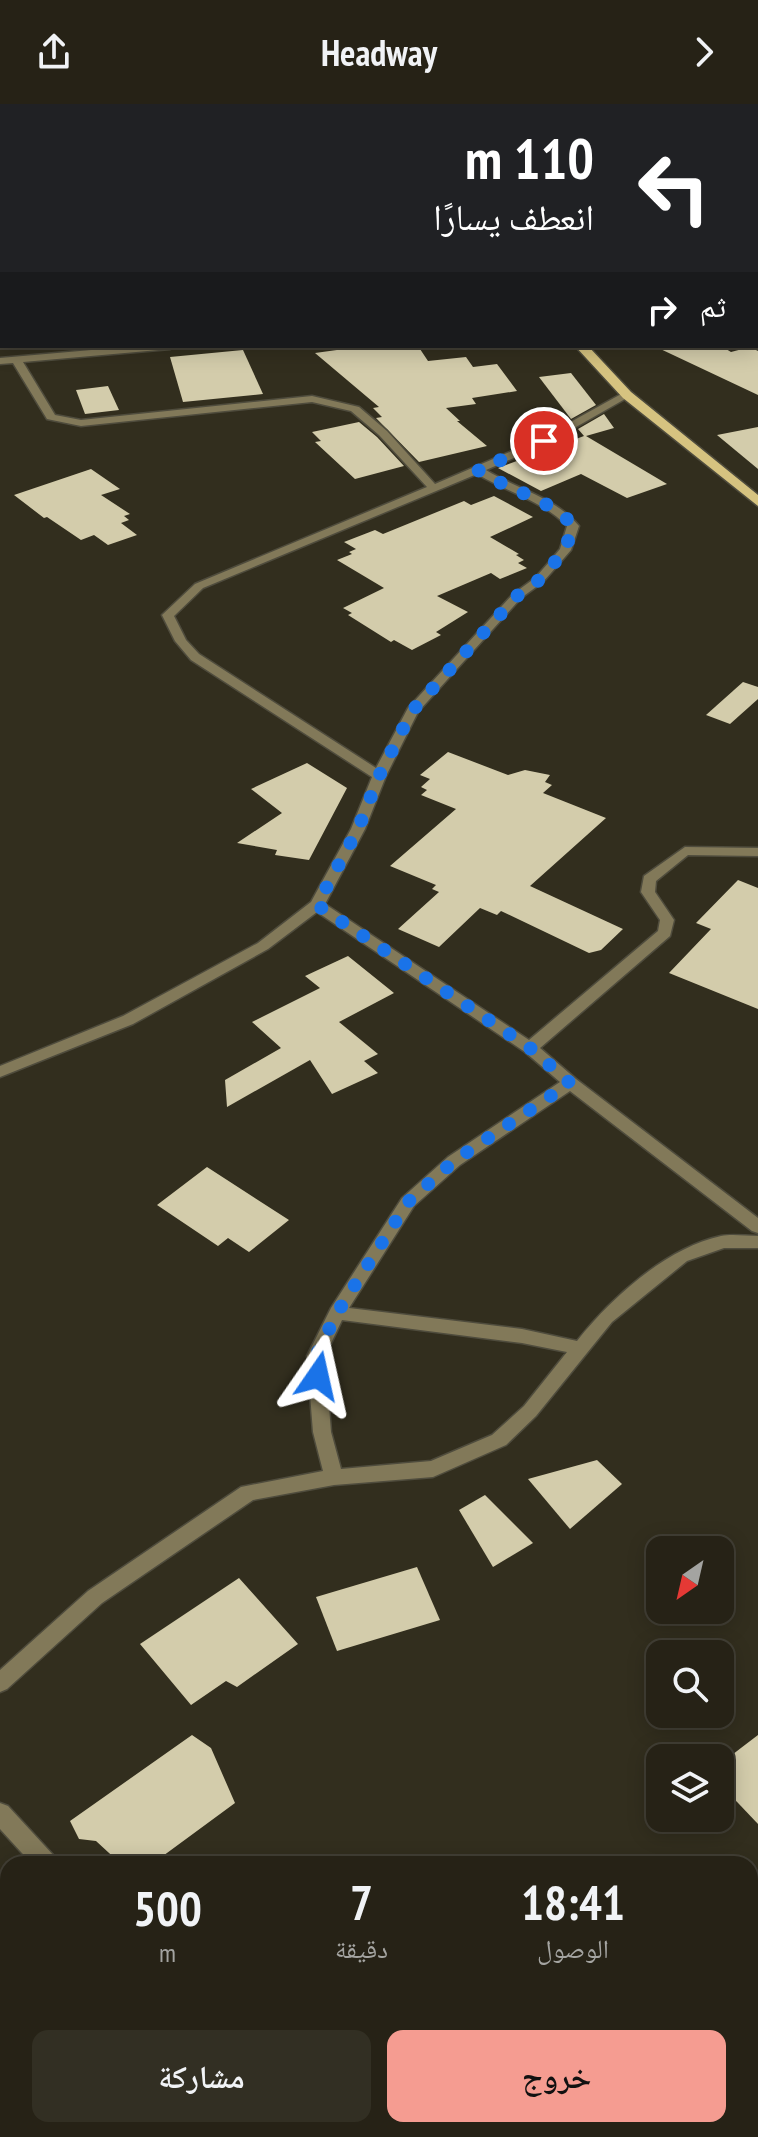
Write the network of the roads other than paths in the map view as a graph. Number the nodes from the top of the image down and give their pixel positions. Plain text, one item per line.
1 (138, 348) edge
2 (583, 348) edge
3 (0, 361) edge
4 (17, 361) junction
5 (627, 395) junction
6 (478, 470) junction
7 (432, 487) junction
8 (758, 502) edge
9 (379, 776) junction
10 (758, 852) edge
11 (317, 905) junction
12 (530, 1048) junction
13 (0, 1072) edge
14 (570, 1083) junction
15 (758, 1227) edge
16 (758, 1242) edge
17 (337, 1313) junction
18 (579, 1348) junction
19 (334, 1477) junction
20 (0, 1683) edge
21 (0, 1813) edge
22 (40, 1856) edge

1 - 4 street
2 - 5 main road
3 - 4 street
4 - 7 street
5 - 6 street
5 - 8 main road
6 - 7 street
6 - 9 street
7 - 9 street
9 - 11 street
10 - 12 street
11 - 12 street
11 - 13 street
12 - 14 street
14 - 15 street
14 - 17 street
16 - 18 street
17 - 18 street
17 - 19 street
18 - 19 street
19 - 20 street
21 - 22 street

